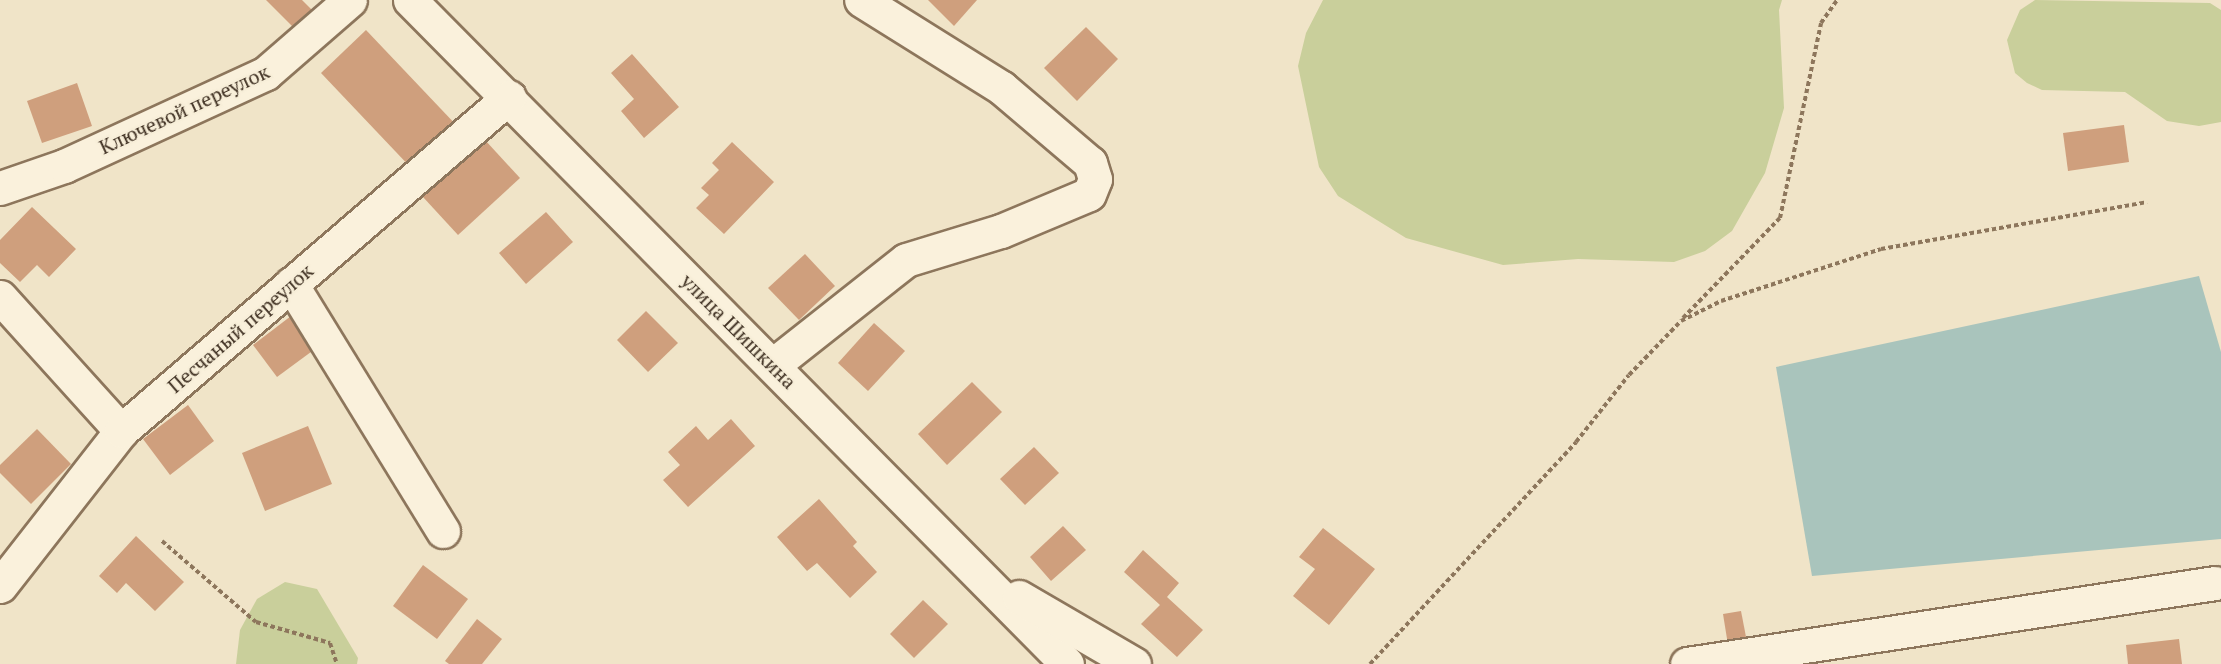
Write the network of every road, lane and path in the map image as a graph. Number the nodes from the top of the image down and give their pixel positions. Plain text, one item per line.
1 (350, 0) edge
2 (861, 0) edge
3 (1837, 0) edge
4 (432, 7) edge
5 (510, 97) junction
6 (0, 188) edge
7 (2147, 202) dead end
8 (291, 284) junction
9 (0, 297) edge
10 (1681, 321) junction
11 (773, 365) junction
12 (121, 431) junction
13 (443, 531) dead end
14 (162, 541) dead end
15 (974, 570) junction
16 (2215, 583) dead end
17 (0, 586) edge
18 (338, 664) edge
19 (1068, 664) edge
20 (1134, 664) edge
21 (1370, 664) edge
22 (1687, 664) edge

1 - 6 street, Ключевой переулок
2 - 11 street
3 - 10 path
4 - 5 street, улица Шишкина
5 - 8 street, Песчаный переулок
5 - 11 street, улица Шишкина
7 - 10 path
8 - 12 street, Песчаный переулок
8 - 13 street
9 - 12 street
10 - 21 path
11 - 15 street, улица Шишкина
12 - 17 street, Песчаный переулок
14 - 18 path
15 - 19 street, улица Шишкина
15 - 20 street
16 - 22 street

